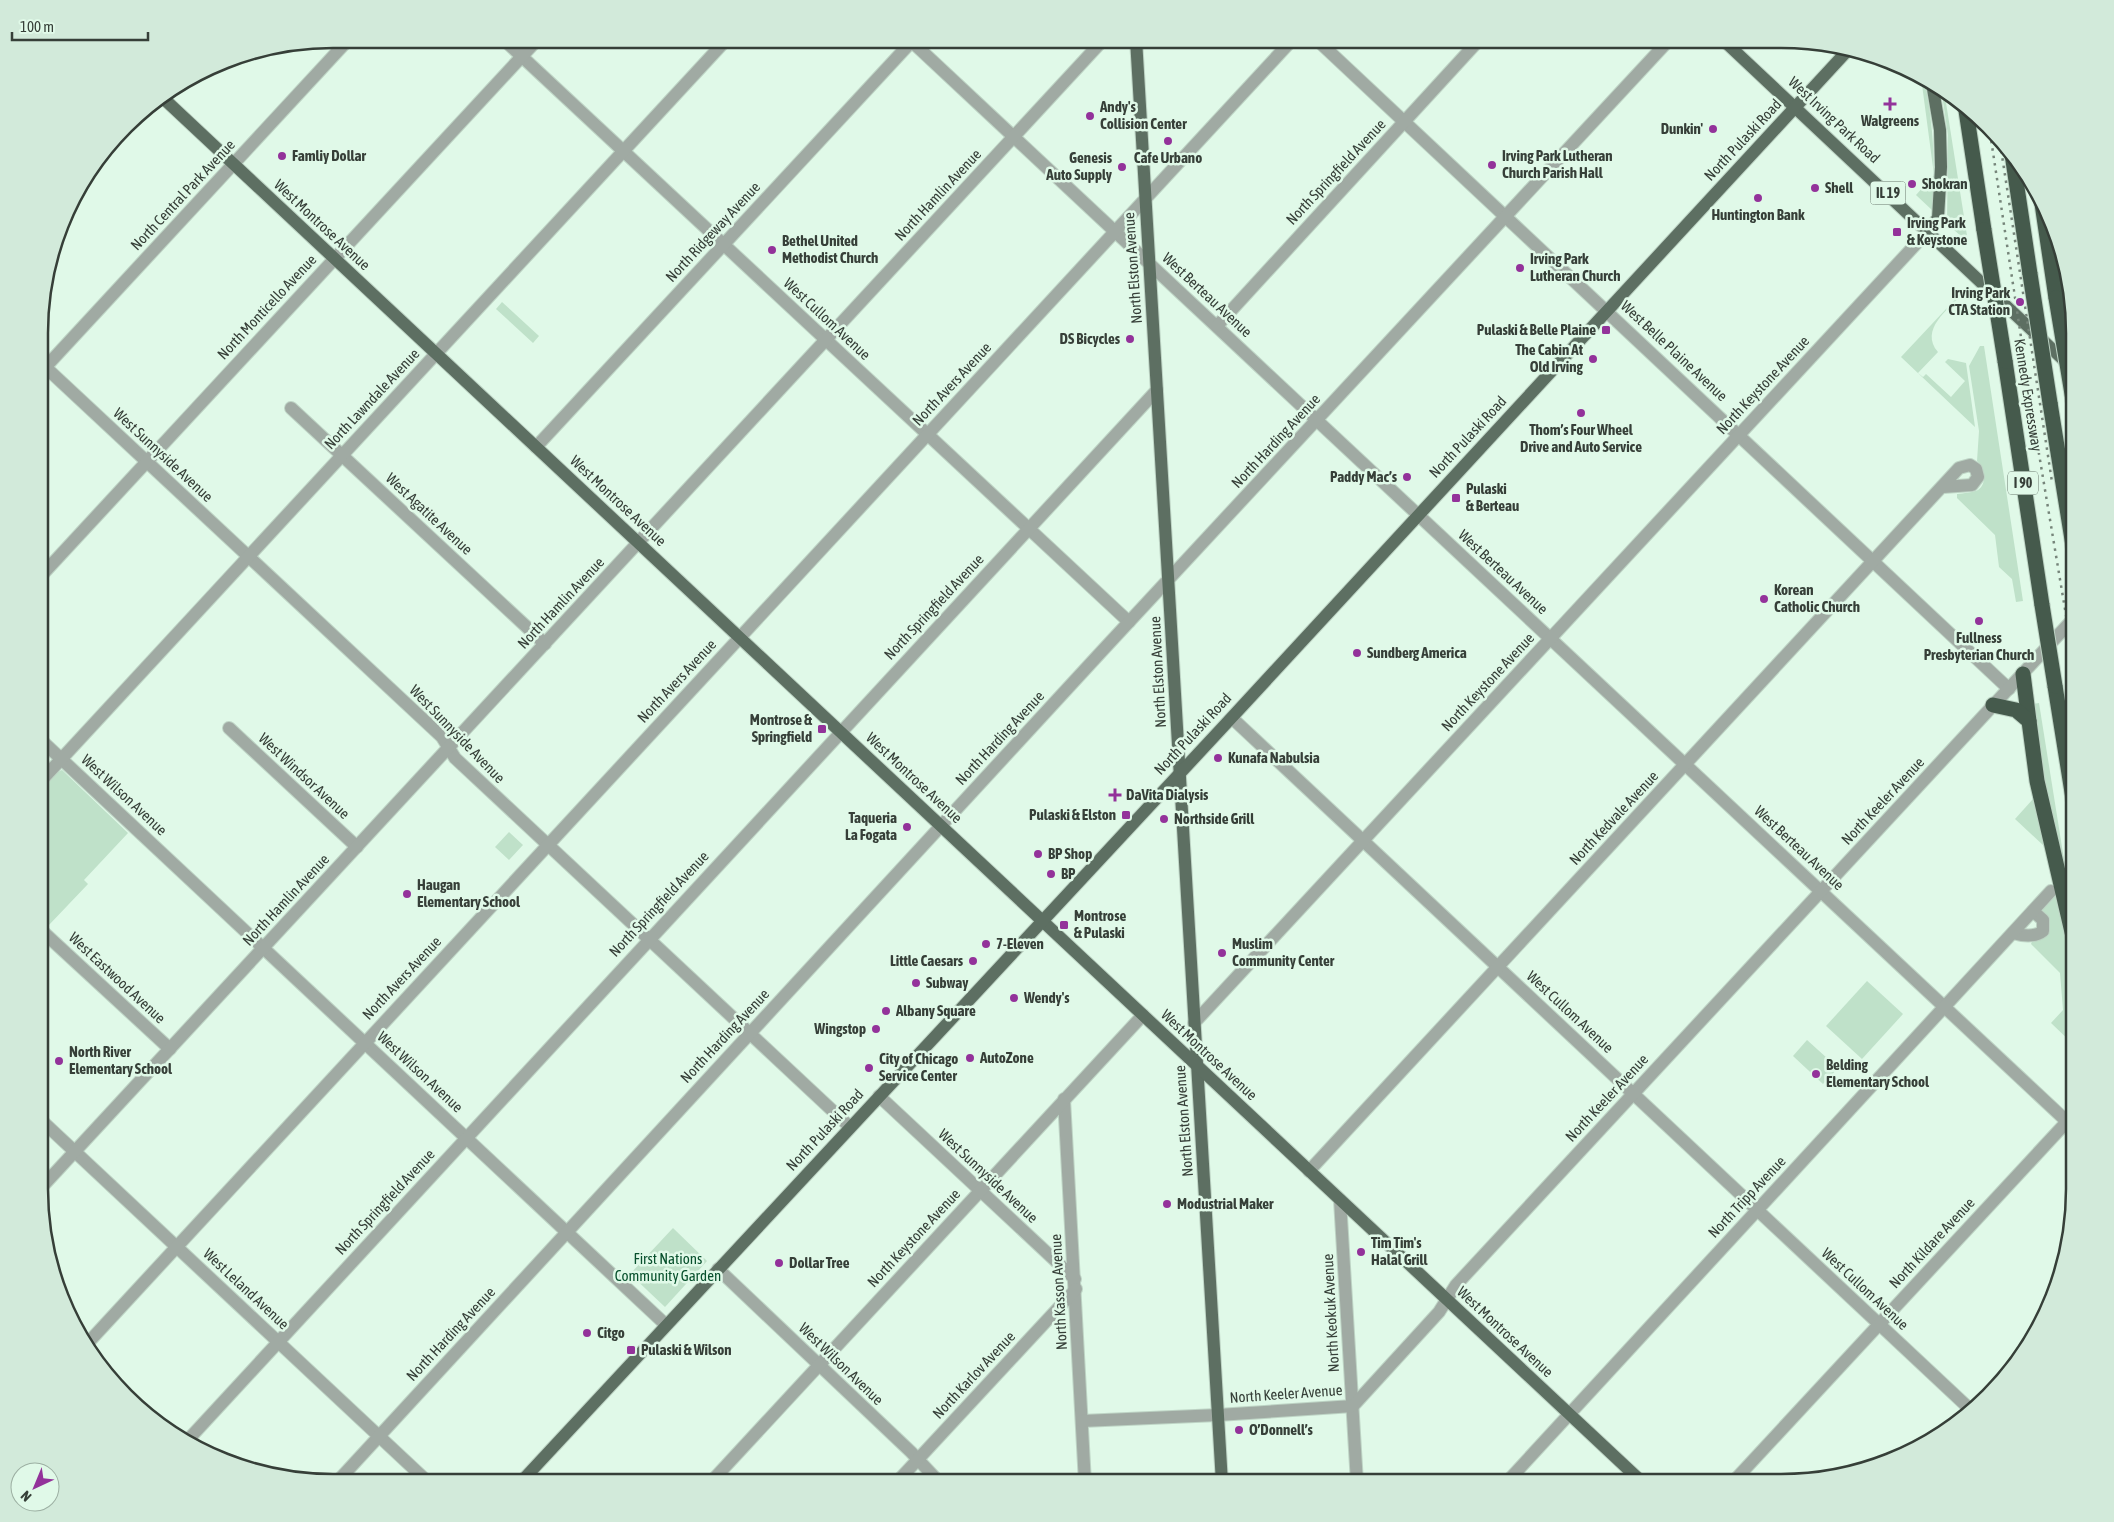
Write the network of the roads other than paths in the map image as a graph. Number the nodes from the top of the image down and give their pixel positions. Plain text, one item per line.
1 (341, 48) edge
2 (513, 48) edge
3 (530, 48) edge
4 (718, 48) edge
5 (904, 48) edge
6 (919, 48) edge
7 (1096, 48) edge
8 (1137, 48) edge
9 (1285, 48) edge
10 (1326, 48) edge
11 (1472, 48) edge
12 (1662, 48) edge
13 (1732, 48) edge
14 (1844, 55) edge
15 (522, 56) junction
16 (1934, 92) edge
17 (166, 101) edge
18 (1796, 107) junction
19 (1967, 116) edge
20 (1405, 121) junction
21 (1014, 137) junction
22 (623, 151) junction
23 (234, 164) junction
24 (2014, 168) edge
25 (1145, 198) junction
26 (1506, 216) junction
27 (2045, 224) edge
28 (1115, 231) junction
29 (1928, 231) junction
30 (724, 244) junction
31 (334, 258) junction
32 (1150, 264) junction
33 (1608, 311) junction
34 (1217, 326) junction
35 (826, 340) junction
36 (436, 353) junction
37 (2066, 358) edge
38 (2066, 361) edge
39 (48, 363) edge
40 (48, 372) edge
41 (1157, 390) junction
42 (291, 408) dead end
43 (1318, 421) junction
44 (927, 434) junction
45 (1739, 435) junction
46 (536, 447) junction
47 (342, 455) junction
48 (147, 461) junction
49 (1943, 487) dead end
50 (2066, 502) edge
51 (1419, 515) junction
52 (1028, 529) junction
53 (638, 543) junction
54 (248, 556) junction
55 (1874, 561) junction
56 (48, 568) edge
57 (1169, 580) junction
58 (1129, 622) junction
59 (2066, 627) edge
60 (739, 637) junction
61 (1551, 638) junction
62 (545, 644) junction
63 (2023, 674) junction
64 (2009, 688) junction
65 (1993, 705) junction
66 (1232, 718) junction
67 (2029, 721) junction
68 (229, 728) dead end
69 (840, 732) junction
70 (48, 746) edge
71 (449, 748) junction
72 (2066, 757) edge
73 (62, 759) junction
74 (1686, 764) junction
75 (1180, 772) junction
76 (48, 774) edge
77 (941, 826) junction
78 (1363, 841) junction
79 (548, 845) junction
80 (357, 848) junction
81 (1822, 891) junction
82 (2051, 891) dead end
83 (2066, 906) edge
84 (2033, 911) junction
85 (1042, 920) junction
86 (2013, 933) junction
87 (48, 936) edge
88 (649, 940) junction
89 (264, 948) junction
90 (1498, 967) junction
91 (1945, 1007) junction
92 (1143, 1016) junction
93 (1194, 1023) junction
94 (750, 1034) junction
95 (365, 1043) junction
96 (170, 1049) junction
97 (1196, 1065) junction
98 (1633, 1094) junction
99 (879, 1096) junction
100 (1064, 1099) junction
101 (2066, 1116) edge
102 (48, 1127) edge
103 (850, 1127) junction
104 (2066, 1127) edge
105 (466, 1138) junction
106 (75, 1152) junction
107 (1309, 1171) junction
108 (48, 1181) edge
109 (980, 1190) junction
110 (1340, 1200) junction
111 (1757, 1210) junction
112 (567, 1232) junction
113 (177, 1247) junction
114 (718, 1269) junction
115 (1076, 1284) junction
116 (1447, 1300) junction
117 (1879, 1324) junction
118 (666, 1325) junction
119 (91, 1340) edge
120 (278, 1342) junction
121 (819, 1365) junction
122 (1352, 1406) junction
123 (1967, 1406) edge
124 (1218, 1415) junction
125 (1570, 1415) junction
126 (1082, 1421) junction
127 (379, 1436) junction
128 (191, 1437) edge
129 (918, 1460) junction
130 (344, 1474) edge
131 (419, 1474) edge
132 (528, 1474) edge
133 (718, 1474) edge
134 (905, 1474) edge
135 (931, 1474) edge
136 (1085, 1474) edge
137 (1221, 1474) edge
138 (1356, 1474) edge
139 (1514, 1474) edge
140 (1632, 1474) edge
141 (1740, 1474) edge

1 - 23 street, North Central Park Avenue
2 - 15 street, West Cullom Avenue
3 - 15 street, North Monticello Avenue
4 - 22 street, North Lawndale Avenue
5 - 30 street, North Ridgeway Avenue
6 - 21 street, West Berteau Avenue
7 - 21 street, North Hamlin Avenue
8 - 25 main road, North Elston Avenue
9 - 25 street, North Avers Avenue
10 - 20 street, West Belle Plaine Avenue
11 - 20 street, North Springfield Avenue
12 - 26 street, North Harding Avenue
13 - 18 main road, West Irving Park Road / IL 19
14 - 18 main road, North Pulaski Road
15 - 22 street, West Cullom Avenue
15 - 31 street, North Monticello Avenue
16 - 29 main road
17 - 23 main road, West Montrose Avenue
18 - 29 main road, West Irving Park Road / IL 19
18 - 33 main road, North Pulaski Road
19 - 72 highway, Kennedy Expressway / I 90, bridge
20 - 26 street, West Belle Plaine Avenue
20 - 34 street, North Springfield Avenue
21 - 28 street, West Berteau Avenue
21 - 35 street, North Hamlin Avenue
22 - 30 street, West Cullom Avenue
22 - 36 street, North Lawndale Avenue
23 - 31 main road, West Montrose Avenue
23 - 39 street, North Central Park Avenue
24 - 50 highway, bridge
25 - 28 street, North Avers Avenue
25 - 32 main road, North Elston Avenue
26 - 33 street, West Belle Plaine Avenue
26 - 43 street, North Harding Avenue
27 - 37 highway, bridge
28 - 32 street, West Berteau Avenue
28 - 44 street, North Avers Avenue
29 - 38 main road, West Irving Park Road / IL 19
29 - 45 street, North Keystone Avenue
30 - 35 street, West Cullom Avenue
30 - 46 street, North Ridgeway Avenue
31 - 36 main road, West Montrose Avenue
31 - 48 street, North Monticello Avenue
32 - 34 street, West Berteau Avenue
32 - 41 main road, North Elston Avenue
33 - 45 street, West Belle Plaine Avenue
33 - 51 main road, North Pulaski Road
34 - 43 street, West Berteau Avenue
35 - 44 street, West Cullom Avenue
35 - 53 street, North Hamlin Avenue
36 - 46 main road, West Montrose Avenue
36 - 47 street, North Lawndale Avenue
40 - 48 street, West Sunnyside Avenue
41 - 52 street, North Springfield Avenue
41 - 57 main road, North Elston Avenue
42 - 47 street, West Agatite Avenue
43 - 51 street, West Berteau Avenue
43 - 57 street, North Harding Avenue
44 - 52 street, West Cullom Avenue
44 - 60 street, North Avers Avenue
45 - 55 street, West Belle Plaine Avenue
45 - 61 street, North Keystone Avenue
46 - 53 main road, West Montrose Avenue
47 - 54 street, North Lawndale Avenue
47 - 62 street, West Agatite Avenue
48 - 54 street, West Sunnyside Avenue
48 - 56 street, North Monticello Avenue
49 - 55 street, North Kedvale Avenue
51 - 61 street, West Berteau Avenue
51 - 66 main road, North Pulaski Road
52 - 58 street, West Cullom Avenue
52 - 69 street, North Springfield Avenue
53 - 60 main road, West Montrose Avenue
53 - 62 street, North Hamlin Avenue
54 - 71 street, West Sunnyside Avenue
54 - 73 street, North Lawndale Avenue
55 - 64 street, West Belle Plaine Avenue
55 - 74 street, North Kedvale Avenue
57 - 58 street, North Harding Avenue
57 - 75 main road, North Elston Avenue
58 - 77 street, North Harding Avenue
59 - 63 street, North Keeler Avenue
60 - 69 main road, West Montrose Avenue
60 - 79 street, North Avers Avenue
61 - 74 street, West Berteau Avenue
61 - 78 street, North Keystone Avenue
62 - 71 street, North Hamlin Avenue
63 - 64 street, North Keeler Avenue
63 - 67 highway
64 - 65 street, North Keeler Avenue
65 - 67 highway
65 - 81 street, North Keeler Avenue
66 - 75 main road, North Pulaski Road
66 - 78 street, West Cullom Avenue
67 - 83 highway
68 - 80 street, West Windsor Avenue
69 - 77 main road, West Montrose Avenue
69 - 88 street, North Springfield Avenue
70 - 73 street, West Wilson Avenue
71 - 79 street, West Sunnyside Avenue
71 - 80 street, North Hamlin Avenue
73 - 76 street, North Lawndale Avenue
73 - 89 street, West Wilson Avenue
74 - 81 street, West Berteau Avenue
74 - 90 street, North Kedvale Avenue
75 - 85 main road, North Pulaski Road
75 - 93 main road, North Elston Avenue
77 - 85 main road, West Montrose Avenue
77 - 94 street, North Harding Avenue
78 - 90 street, West Cullom Avenue
78 - 93 street, North Keystone Avenue
79 - 88 street, West Sunnyside Avenue
79 - 95 street, North Avers Avenue
80 - 89 street, North Hamlin Avenue
81 - 91 street, West Berteau Avenue
81 - 98 street, North Keeler Avenue
82 - 84 street, North Tripp Avenue
84 - 86 street, North Tripp Avenue
84 - 86 street
85 - 92 main road, West Montrose Avenue
85 - 99 main road, North Pulaski Road
86 - 91 street, North Tripp Avenue
87 - 96 street, West Eastwood Avenue
88 - 94 street, West Sunnyside Avenue
88 - 105 street, North Springfield Avenue
89 - 95 street, West Wilson Avenue
89 - 96 street, North Hamlin Avenue
90 - 98 street, West Cullom Avenue
90 - 107 street, North Kedvale Avenue
91 - 101 street, West Berteau Avenue
91 - 111 street, North Tripp Avenue
92 - 97 main road, West Montrose Avenue
92 - 100 street, North Keystone Avenue
93 - 97 main road, North Elston Avenue
94 - 103 street, West Sunnyside Avenue
94 - 112 street, North Harding Avenue
95 - 105 street, West Wilson Avenue
95 - 113 street, North Avers Avenue
96 - 106 street, North Hamlin Avenue
97 - 107 main road, West Montrose Avenue
97 - 124 main road, North Elston Avenue
98 - 111 street, West Cullom Avenue
98 - 116 street, North Keeler Avenue
99 - 103 main road, North Pulaski Road
99 - 109 street, West Sunnyside Avenue
100 - 109 street, North Keystone Avenue
100 - 115 street, North Kasson Avenue
102 - 106 street, West Leland Avenue
103 - 114 main road, North Pulaski Road
104 - 117 street, North Kildare Avenue
105 - 112 street, West Wilson Avenue
105 - 120 street, North Springfield Avenue
106 - 108 street, North Hamlin Avenue
106 - 113 street, West Leland Avenue
107 - 110 main road, West Montrose Avenue
109 - 115 street, West Sunnyside Avenue
109 - 121 street, North Keystone Avenue
110 - 116 main road, West Montrose Avenue
110 - 122 street, North Keokuk Avenue
111 - 117 street, West Cullom Avenue
111 - 125 street, North Tripp Avenue
112 - 118 street, West Wilson Avenue
112 - 127 street, North Harding Avenue
113 - 119 street, North Avers Avenue
113 - 120 street, West Leland Avenue
114 - 118 main road, North Pulaski Road
114 - 121 street, West Wilson Avenue
115 - 126 street, North Kasson Avenue
115 - 129 street, North Karlov Avenue
116 - 122 street, North Keeler Avenue
116 - 125 main road, West Montrose Avenue
117 - 123 street, West Cullom Avenue
117 - 141 street, North Kildare Avenue
118 - 132 main road, North Pulaski Road
120 - 127 street, West Leland Avenue
120 - 128 street, North Springfield Avenue
121 - 129 street, West Wilson Avenue
121 - 133 street, North Keystone Avenue
122 - 124 street, North Keeler Avenue
122 - 138 street, North Keokuk Avenue
124 - 126 street, North Keeler Avenue
124 - 137 main road, North Elston Avenue
125 - 139 street, North Tripp Avenue
125 - 140 main road, West Montrose Avenue
126 - 136 street, North Kasson Avenue
127 - 130 street, North Harding Avenue
127 - 131 street, West Leland Avenue
129 - 134 street, North Karlov Avenue
129 - 135 street, West Wilson Avenue

